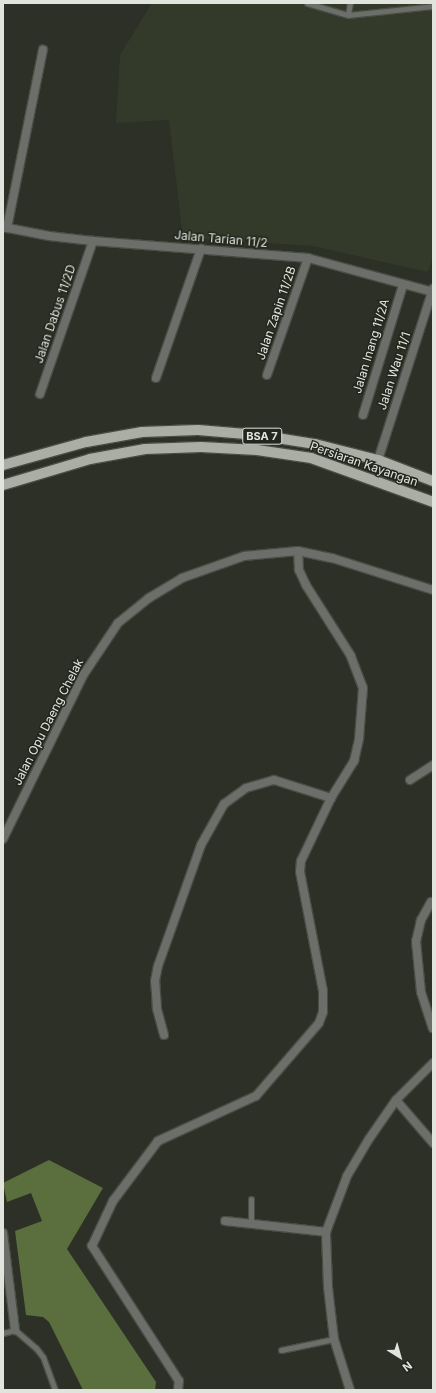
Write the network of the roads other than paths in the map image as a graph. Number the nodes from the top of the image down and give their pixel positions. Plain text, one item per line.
1 (307, 3) edge
2 (350, 3) edge
3 (433, 6) edge
4 (348, 15) junction
5 (43, 50) dead end
6 (5, 228) edge
7 (93, 241) junction
8 (200, 249) junction
9 (308, 258) junction
10 (403, 285) junction
11 (433, 291) edge
12 (267, 375) dead end
13 (156, 378) dead end
14 (40, 394) dead end
15 (362, 415) dead end
16 (378, 460) junction
17 (3, 465) edge
18 (433, 480) edge
19 (3, 485) edge
20 (433, 502) edge
21 (298, 551) junction
22 (433, 590) edge
23 (433, 765) edge
24 (410, 780) dead end
25 (331, 798) junction
26 (3, 839) edge
27 (431, 902) dead end
28 (433, 1028) edge
29 (164, 1035) dead end
30 (433, 1063) edge
31 (396, 1100) junction
32 (433, 1143) edge
33 (250, 1199) dead end
34 (225, 1221) dead end
35 (250, 1222) junction
36 (326, 1232) junction
37 (3, 1234) edge
38 (15, 1330) junction
39 (3, 1333) edge
40 (334, 1339) junction
41 (281, 1350) dead end
42 (55, 1390) edge
43 (178, 1390) edge
44 (350, 1390) edge

1 - 4 lane
2 - 4 lane
3 - 4 lane
5 - 6 street
6 - 7 street, Jalan Tarian 11/2
7 - 8 street, Jalan Tarian 11/2
7 - 14 street, Jalan Dabus 11/2D
8 - 9 street, Jalan Tarian 11/2
8 - 13 street
9 - 10 street, Jalan Tarian 11/2
9 - 12 street, Jalan Zapin 11/2B
10 - 11 street, Jalan Tarian 11/2
10 - 15 street, Jalan Inang 11/2A
11 - 16 street, Jalan Wau 11/1
16 - 17 main road, Persiaran Kayangan / BSA 7
16 - 18 main road, Persiaran Kayangan / BSA 7
19 - 20 main road, Persiaran Kayangan / BSA 7
21 - 22 street, Jalan Opu Daeng Chelak
21 - 25 street
21 - 26 street, Jalan Opu Daeng Chelak
23 - 24 street
25 - 29 street
25 - 43 street
27 - 28 street
30 - 31 street
31 - 32 street
31 - 36 street
33 - 35 lane
34 - 35 street
35 - 36 street
36 - 40 street
37 - 38 street
38 - 39 lane
38 - 42 lane
40 - 41 lane
40 - 44 street

